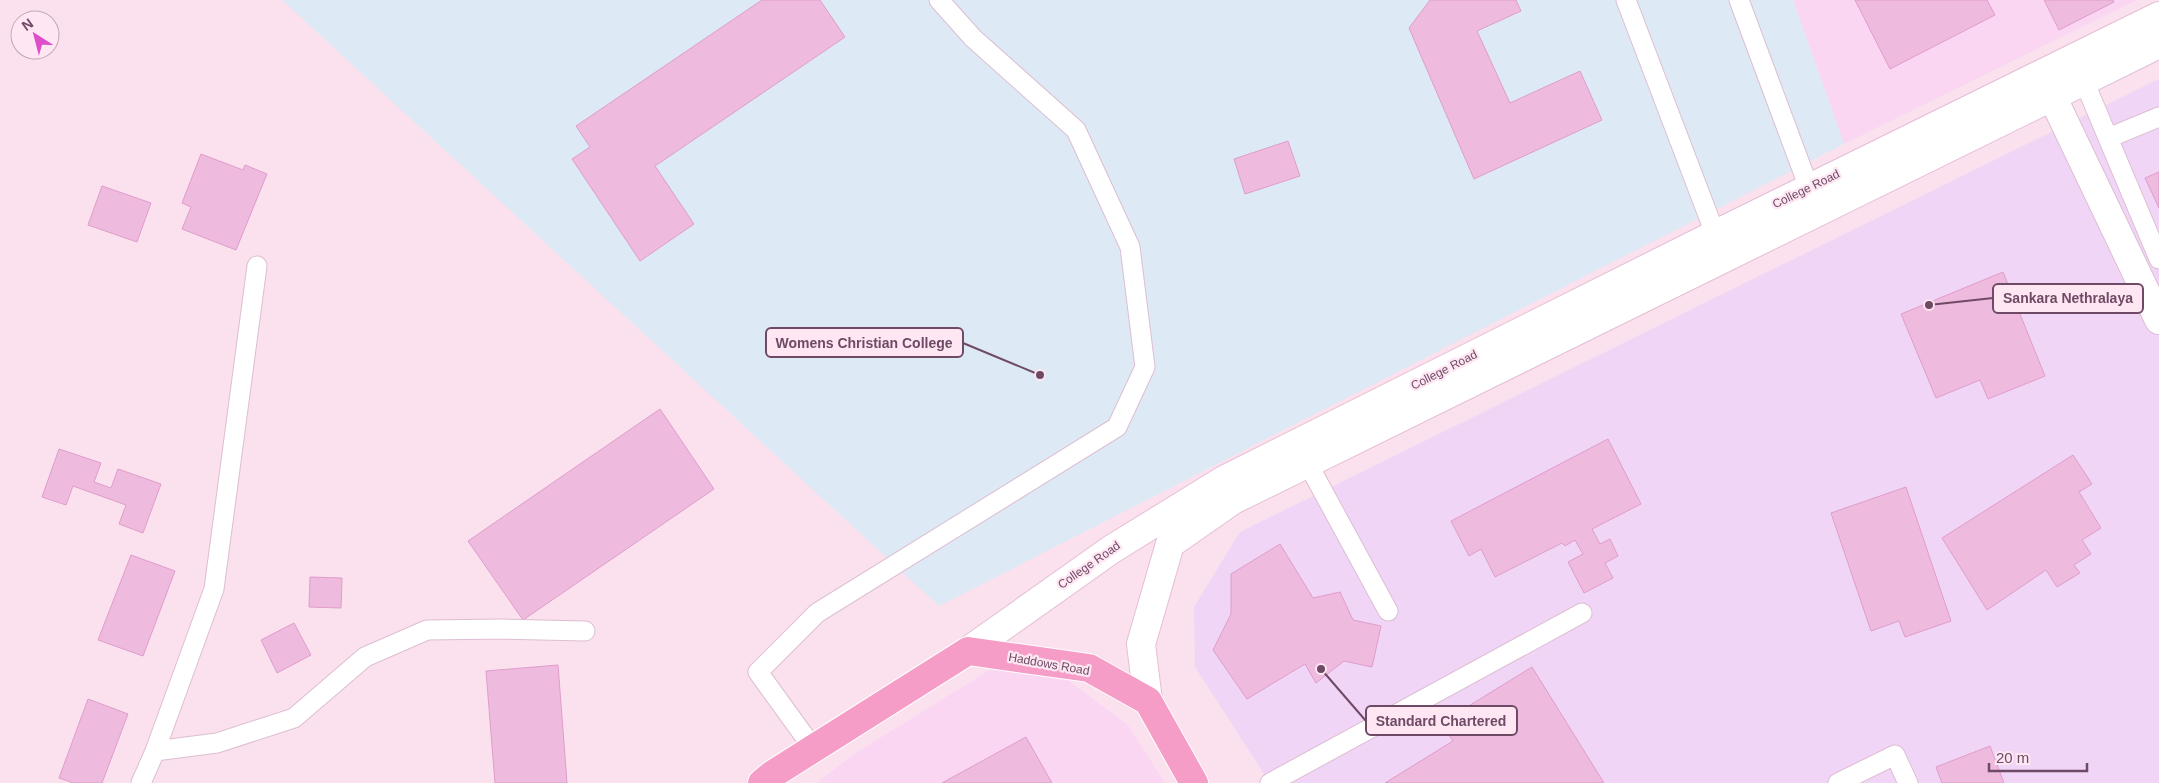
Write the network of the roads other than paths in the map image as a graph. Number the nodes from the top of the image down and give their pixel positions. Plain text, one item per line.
1 (939, 0) edge
2 (1626, 0) edge
3 (1738, 0) edge
4 (2159, 16) edge
5 (2159, 44) edge
6 (2084, 81) junction
7 (2052, 96) junction
8 (2159, 117) edge
9 (2108, 138) junction
10 (1809, 188) junction
11 (1720, 246) junction
12 (2159, 258) edge
13 (257, 266) dead end
14 (2159, 320) edge
15 (1308, 464) junction
16 (1388, 611) dead end
17 (1582, 613) dead end
18 (585, 631) dead end
19 (968, 651) junction
20 (1148, 701) junction
21 (813, 748) junction
22 (155, 751) junction
23 (141, 783) edge
24 (762, 783) edge
25 (1194, 783) edge
26 (1270, 783) edge
27 (1838, 783) edge
28 (1908, 783) edge

1 - 21 lane
2 - 11 lane
3 - 10 lane
4 - 10 main road, College Road
5 - 6 main road, College Road
6 - 7 main road, College Road
6 - 9 lane
7 - 11 main road, College Road
7 - 14 main road
8 - 9 lane
9 - 12 lane
10 - 11 main road, College Road
11 - 15 main road, College Road
11 - 19 main road, College Road
13 - 22 lane
15 - 16 lane
15 - 20 main road, College Road
17 - 26 lane
18 - 22 lane
19 - 20 main road, Haddows Road
19 - 21 main road, College Road
20 - 25 main road
21 - 24 main road, College Road
22 - 23 lane
27 - 28 lane

